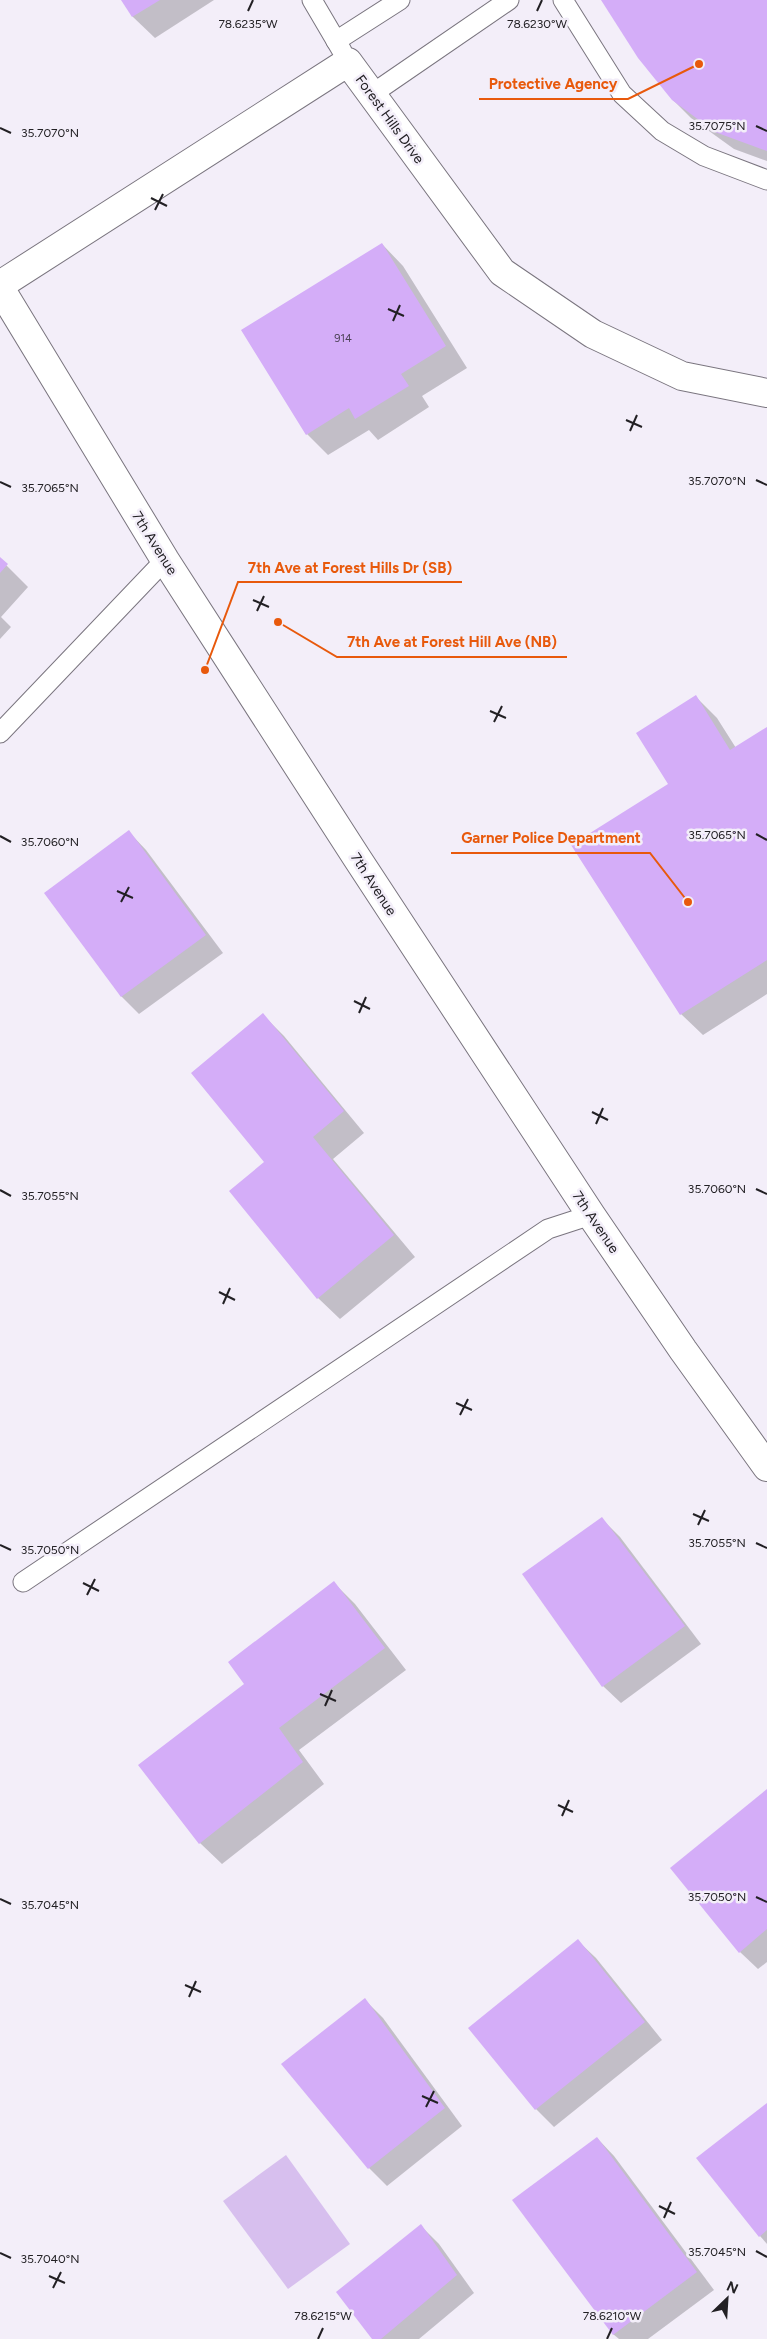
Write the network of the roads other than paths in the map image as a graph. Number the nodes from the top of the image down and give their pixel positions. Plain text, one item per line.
1 (312, 0) edge
2 (400, 0) edge
3 (509, 0) edge
4 (563, 0) edge
5 (342, 52) junction
6 (372, 94) junction
7 (767, 180) edge
8 (0, 286) edge
9 (767, 393) edge
10 (165, 560) junction
11 (0, 733) edge
12 (591, 1215) junction
13 (767, 1467) edge
14 (24, 1582) dead end

1 - 5 lane
2 - 5 lane
3 - 6 lane
4 - 7 lane
5 - 6 street, Forest Hills Drive
5 - 8 street, Forest Hills Drive
6 - 9 street, Forest Hills Drive
8 - 10 street, 7th Avenue
10 - 11 lane
10 - 12 street, 7th Avenue
12 - 13 street, 7th Avenue
12 - 14 lane

